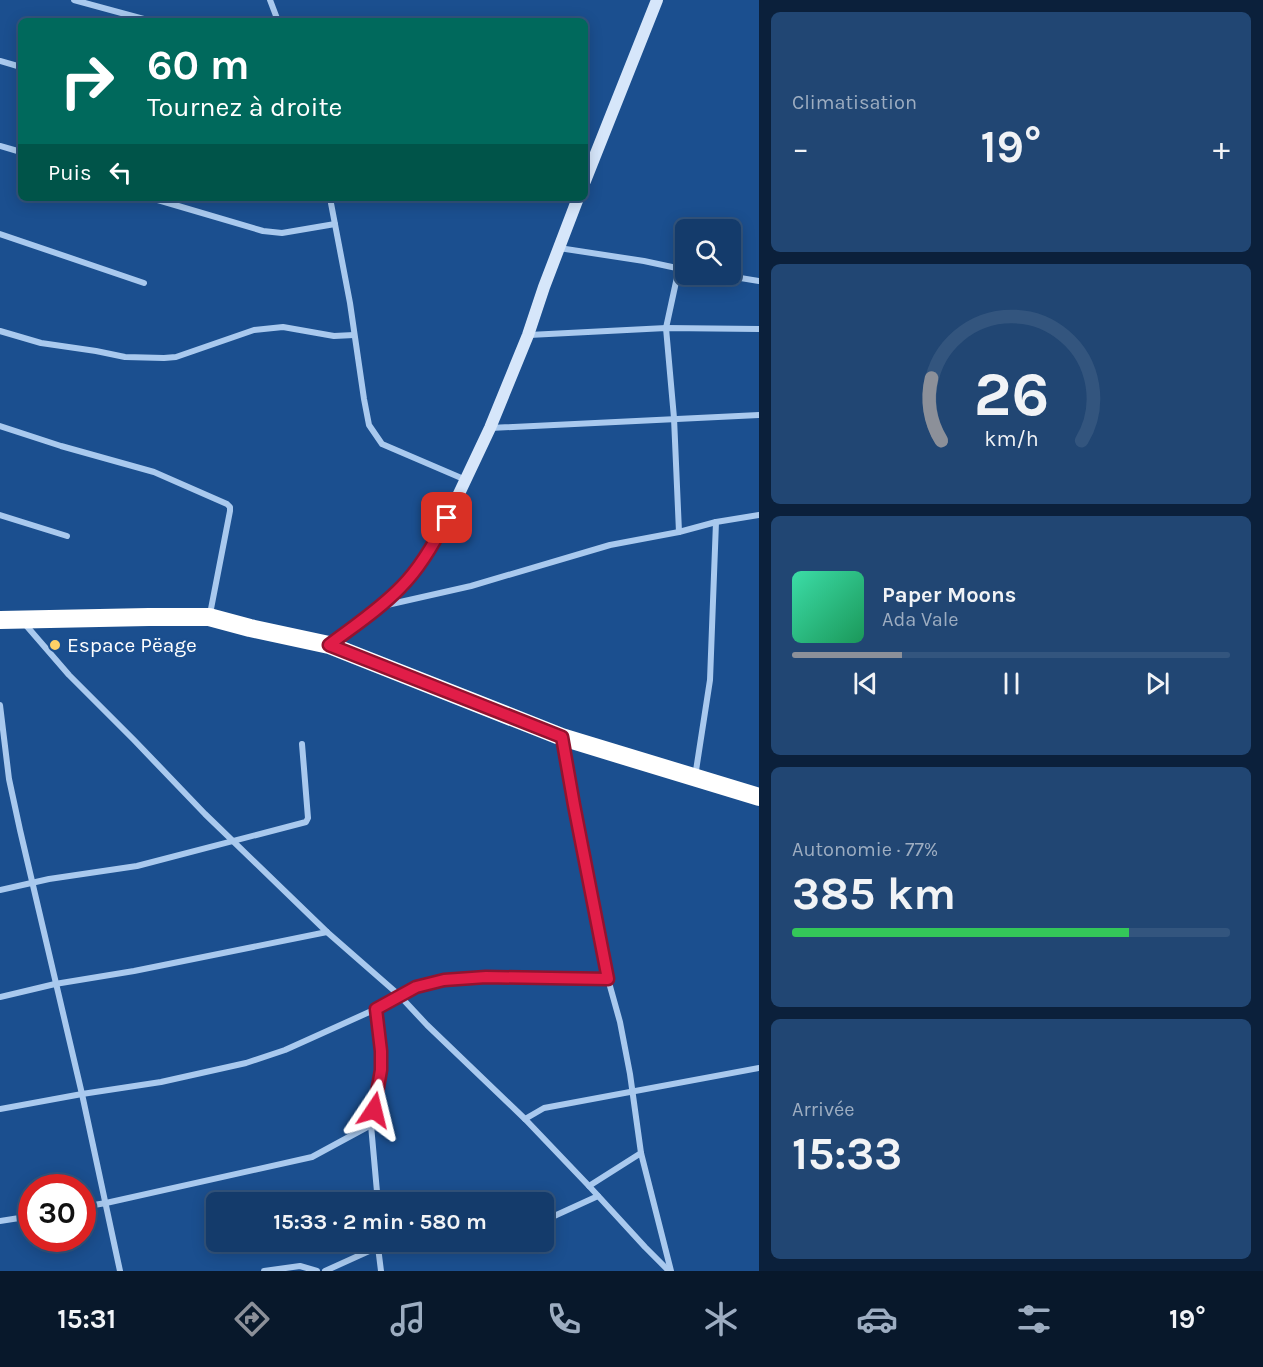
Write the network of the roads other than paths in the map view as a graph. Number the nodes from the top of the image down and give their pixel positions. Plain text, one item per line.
1 (74, 0) edge
2 (270, 0) edge
3 (657, 0) edge
4 (140, 18) edge
5 (277, 18) edge
6 (0, 61) edge
7 (18, 66) edge
8 (0, 146) edge
9 (18, 151) edge
10 (588, 173) edge
11 (161, 201) edge
12 (331, 201) edge
13 (577, 201) edge
14 (335, 224) junction
15 (0, 234) edge
16 (560, 248) junction
17 (675, 268) edge
18 (741, 278) edge
19 (759, 281) edge
20 (144, 283) dead end
21 (678, 285) edge
22 (666, 328) junction
23 (759, 329) edge
24 (0, 331) edge
25 (354, 335) junction
26 (528, 335) junction
27 (759, 415) edge
28 (674, 418) junction
29 (0, 426) edge
30 (490, 428) junction
31 (466, 480) junction
32 (0, 515) edge
33 (759, 515) edge
34 (716, 522) junction
35 (679, 532) junction
36 (67, 536) dead end
37 (380, 607) junction
38 (209, 617) junction
39 (0, 620) edge
40 (21, 620) junction
41 (329, 645) junction
42 (0, 705) edge
43 (562, 737) junction
44 (302, 744) dead end
45 (695, 777) junction
46 (9, 779) junction
47 (0, 781) edge
48 (759, 797) edge
49 (233, 840) junction
50 (32, 883) junction
51 (0, 890) edge
52 (327, 932) junction
53 (608, 979) junction
54 (56, 984) junction
55 (399, 995) junction
56 (0, 997) edge
57 (376, 1009) junction
58 (759, 1068) edge
59 (634, 1092) junction
60 (82, 1094) junction
61 (0, 1108) edge
62 (525, 1119) junction
63 (371, 1125) junction
64 (641, 1153) junction
65 (589, 1186) junction
66 (377, 1192) edge
67 (598, 1196) junction
68 (106, 1203) junction
69 (96, 1205) edge
70 (554, 1216) edge
71 (18, 1218) edge
72 (0, 1221) edge
73 (363, 1252) edge
74 (380, 1252) edge
75 (120, 1271) edge
76 (264, 1271) edge
77 (317, 1271) edge
78 (325, 1271) edge
79 (381, 1271) edge
80 (670, 1271) edge

1 - 4 street
2 - 5 street
3 - 10 street
6 - 7 street
8 - 9 street
11 - 14 street
12 - 14 street
13 - 16 street
14 - 25 street
15 - 20 street
16 - 17 street
16 - 26 street
18 - 19 street
21 - 22 street
22 - 23 street
22 - 26 street
22 - 28 street
24 - 25 street
25 - 31 street
26 - 30 street
27 - 28 street
28 - 30 street
28 - 35 street
29 - 38 street
30 - 31 street
31 - 37 street
32 - 36 street
33 - 34 street
34 - 35 street
34 - 45 street
35 - 37 street
37 - 41 street
38 - 40 highway
38 - 41 highway
39 - 40 highway
40 - 49 street
41 - 43 highway
42 - 46 street
43 - 45 highway
43 - 53 street
44 - 49 street
45 - 48 highway
46 - 47 street
46 - 50 street
49 - 50 street
49 - 52 street
50 - 51 street
50 - 54 street
52 - 54 street
52 - 55 street
53 - 55 street
53 - 59 street
54 - 56 street
54 - 60 street
55 - 57 street
55 - 62 street
57 - 60 street
57 - 63 street
58 - 59 street
59 - 62 street
59 - 64 street
60 - 61 street
60 - 68 street
62 - 65 street
63 - 66 street
63 - 68 street
64 - 65 street
64 - 80 street
65 - 67 street
67 - 70 street
67 - 80 street
68 - 69 street
68 - 75 street
71 - 72 street
73 - 78 street
74 - 79 street
76 - 77 street

